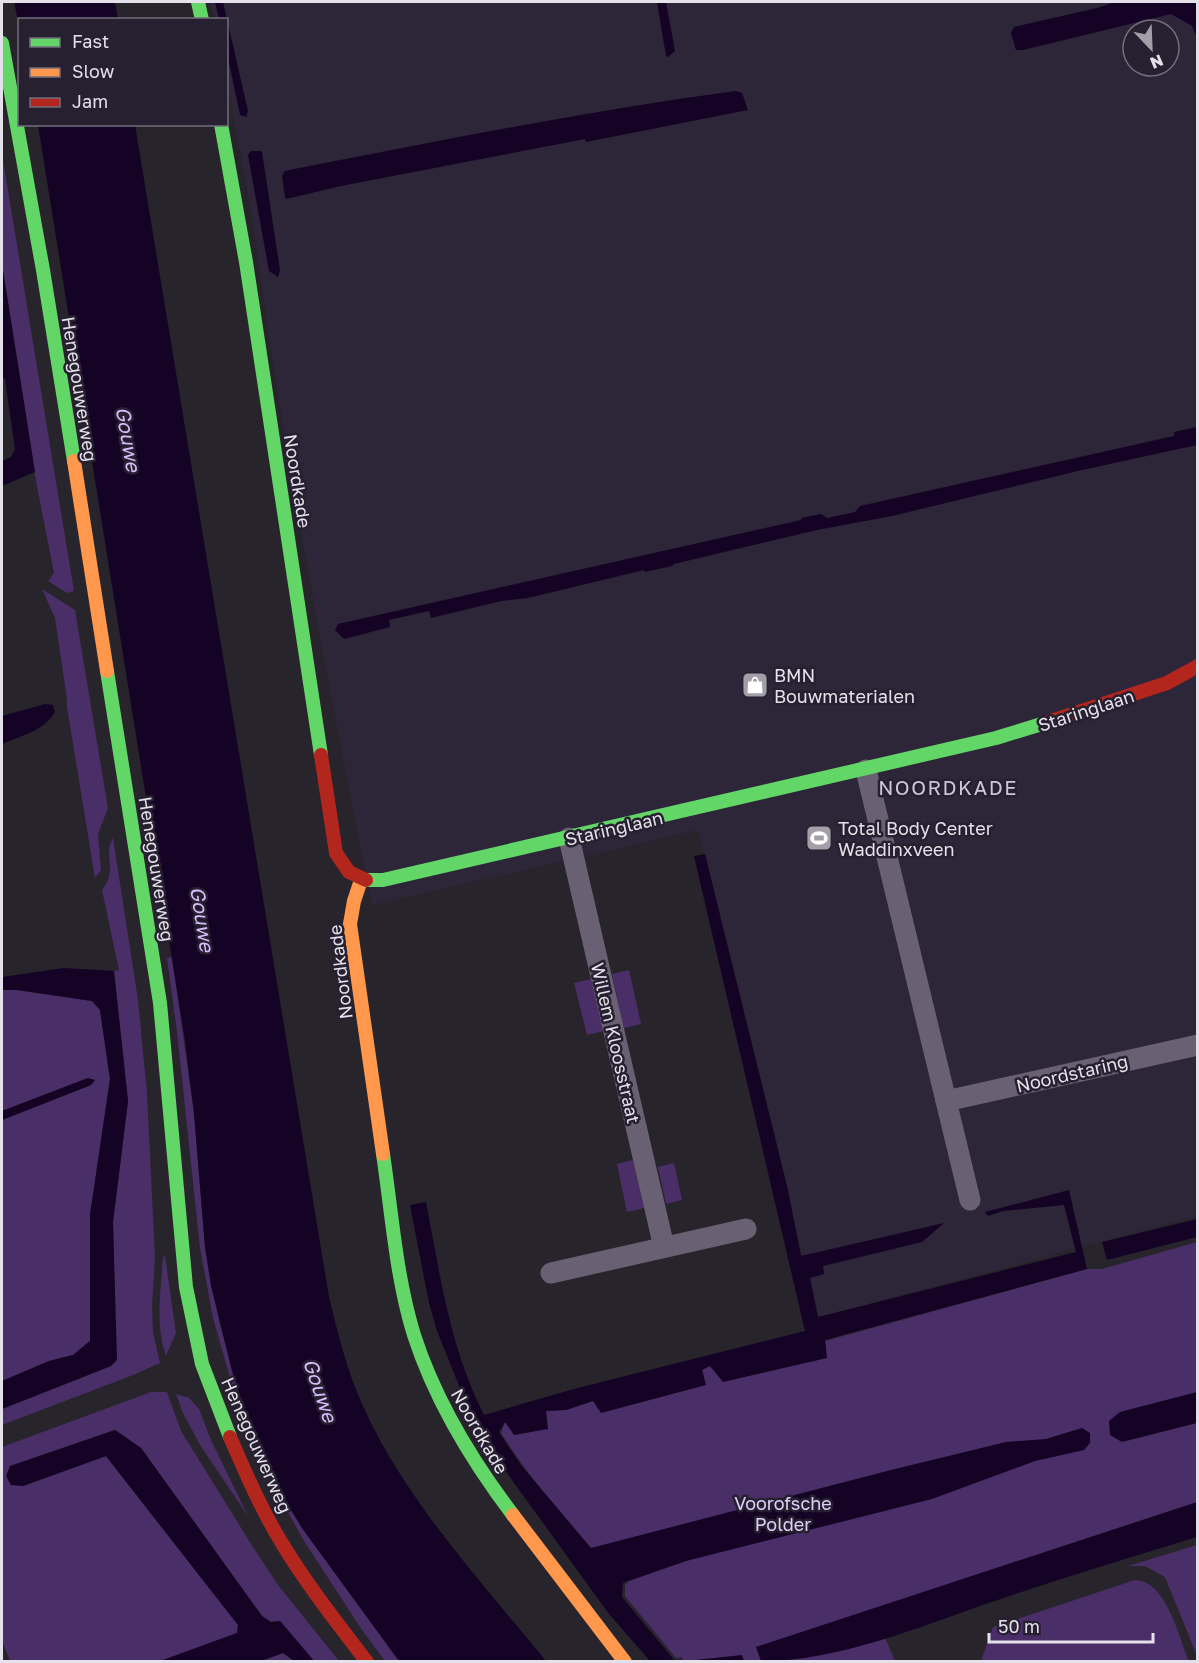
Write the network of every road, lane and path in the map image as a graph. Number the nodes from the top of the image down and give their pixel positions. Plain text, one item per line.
1 (198, 2) edge
2 (201, 18) edge
3 (2, 43) edge
4 (221, 126) edge
5 (1197, 666) edge
6 (866, 770) junction
7 (569, 838) junction
8 (361, 880) junction
9 (1197, 1045) edge
10 (946, 1101) junction
11 (970, 1200) dead end
12 (746, 1229) dead end
13 (664, 1247) junction
14 (550, 1274) dead end
15 (367, 1662) edge
16 (625, 1662) edge

1 - 2 street
3 - 15 street, Henegouwerweg
4 - 8 street, Noordkade
5 - 6 street, Staringlaan
6 - 7 street, Staringlaan
6 - 10 street
7 - 8 street, Staringlaan
7 - 13 street, Willem Kloosstraat
8 - 16 street, Noordkade
9 - 10 street, Noordstaring
10 - 11 street
12 - 13 street
13 - 14 street

